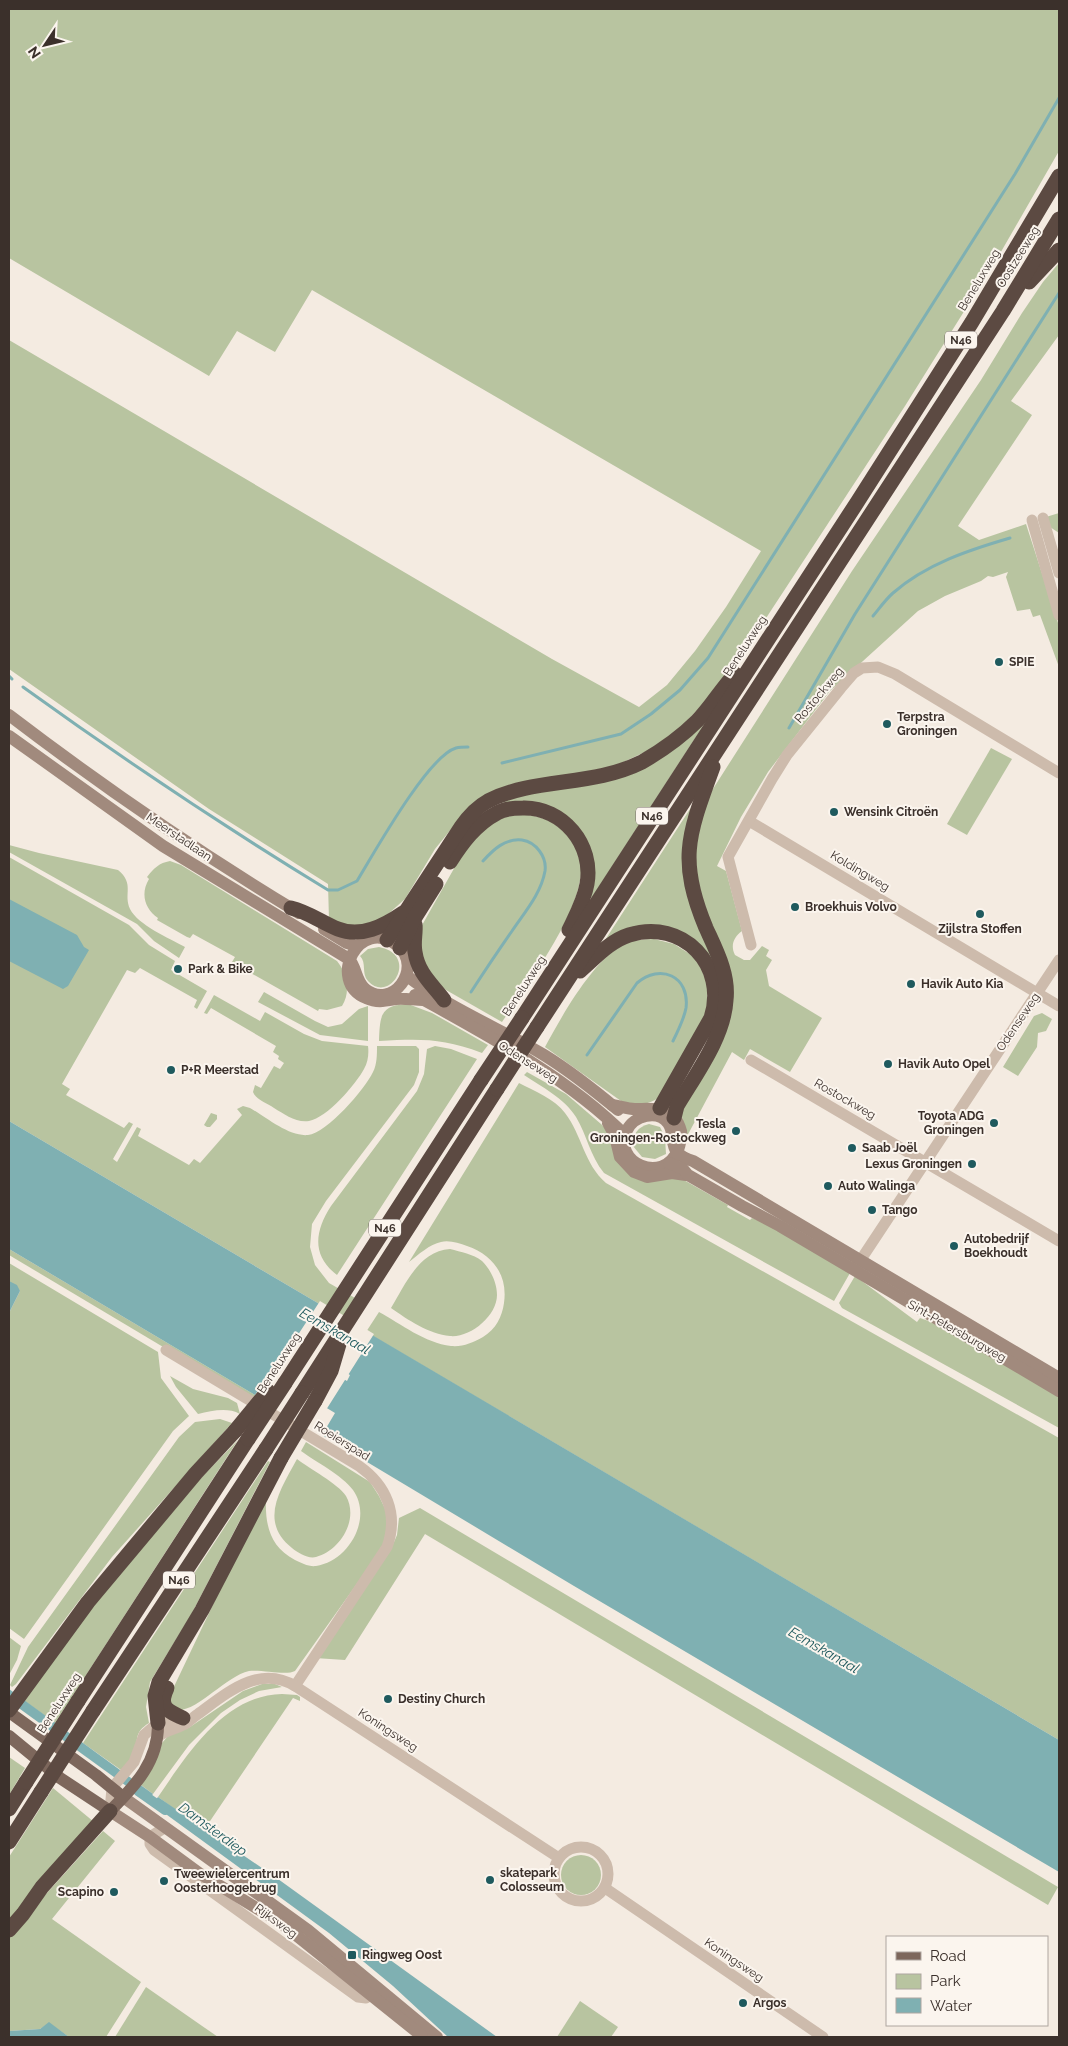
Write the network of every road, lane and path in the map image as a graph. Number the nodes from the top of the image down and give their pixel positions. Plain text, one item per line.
1 (1059, 176) edge
2 (1059, 219) edge
3 (1059, 250) edge
4 (1003, 311) junction
5 (1059, 573) edge
6 (1059, 615) edge
7 (767, 640) junction
8 (9, 715) edge
9 (9, 736) edge
10 (723, 741) junction
11 (1059, 774) edge
12 (749, 821) junction
13 (291, 908) junction
14 (410, 915) junction
15 (387, 940) junction
16 (750, 945) dead end
17 (357, 946) junction
18 (400, 948) junction
19 (349, 959) junction
20 (1059, 960) edge
21 (407, 976) junction
22 (566, 984) junction
23 (538, 992) junction
24 (1038, 993) junction
25 (398, 994) junction
26 (444, 1000) junction
27 (1059, 1006) edge
28 (752, 1060) dead end
29 (658, 1112) junction
30 (639, 1114) junction
31 (606, 1118) junction
32 (674, 1118) junction
33 (625, 1135) junction
34 (675, 1153) junction
35 (925, 1162) junction
36 (688, 1175) junction
37 (1059, 1241) edge
38 (858, 1265) junction
39 (343, 1328) junction
40 (166, 1350) dead end
41 (1059, 1378) edge
42 (1059, 1391) edge
43 (242, 1435) junction
44 (190, 1630) junction
45 (295, 1686) junction
46 (12, 1705) edge
47 (190, 1716) junction
48 (158, 1730) junction
49 (9, 1736) edge
50 (119, 1781) junction
51 (130, 1789) junction
52 (9, 1809) edge
53 (110, 1811) junction
54 (164, 1828) junction
55 (150, 1837) junction
56 (9, 1842) edge
57 (559, 1858) junction
58 (605, 1888) junction
59 (9, 1930) edge
60 (375, 1991) junction
61 (424, 2037) edge
62 (437, 2037) edge
63 (823, 2037) edge

1 - 7 highway, Beneluxweg / N46
2 - 4 highway, Oostzeeweg / N46
3 - 4 highway, N46
4 - 10 highway, N46
5 - 6 street
7 - 14 highway, N46
7 - 23 highway, Beneluxweg / N46
8 - 13 main road, Meerstadlaan
9 - 19 main road, Meerstadlaan
10 - 22 highway, N46
10 - 32 highway, N46
11 - 12 street, Rostockweg
12 - 16 street, Rostockweg
12 - 24 street, Koldingweg
13 - 14 highway, N46
13 - 17 main road, Meerstadlaan
14 - 15 highway, N46
14 - 18 highway, N46
14 - 23 highway, N46
14 - 26 highway
15 - 17 main road
15 - 18 main road
17 - 19 main road
18 - 21 main road
19 - 25 main road
20 - 24 street, Odenseweg
21 - 25 main road
21 - 26 main road, Odenseweg
22 - 29 highway, N46
22 - 39 highway, N46, bridge
23 - 43 highway, Beneluxweg / N46, bridge
24 - 27 street, Koldingweg
24 - 35 street, Odenseweg
25 - 31 main road, Odenseweg
26 - 30 main road, Odenseweg
28 - 35 street, Rostockweg
29 - 30 main road
29 - 32 main road
29 - 34 main road
30 - 33 main road
31 - 33 main road, Odenseweg
31 - 36 main road
32 - 34 main road
33 - 34 main road
34 - 36 main road
34 - 38 main road
35 - 37 street, Rostockweg
35 - 38 street, Odenseweg
36 - 38 main road
38 - 41 main road, Sint-Petersburgweg
38 - 42 main road, Sint-Petersburgweg
39 - 44 highway, N46, bridge
39 - 56 highway, N46, bridge
40 - 45 street, Roeierspad
43 - 46 highway, N46
43 - 52 highway, Beneluxweg / N46, bridge
44 - 47 highway, N46
44 - 48 highway, N46
45 - 47 street, Koningsweg
45 - 57 street, Koningsweg
46 - 50 main road, Rijksweg
47 - 48 street, Koningsweg
48 - 50 street
48 - 51 main road
49 - 53 main road, Rijksweg
50 - 51 main road, Rijksweg
50 - 53 street
51 - 53 main road
51 - 54 main road, Rijksweg
53 - 55 main road, Rijksweg
53 - 59 highway
54 - 55 street
54 - 60 main road, Rijksweg
55 - 60 main road, Rijksweg
57 - 58 street
57 - 58 street
58 - 63 street, Koningsweg
60 - 61 main road, Rijksweg
60 - 62 main road, Rijksweg

